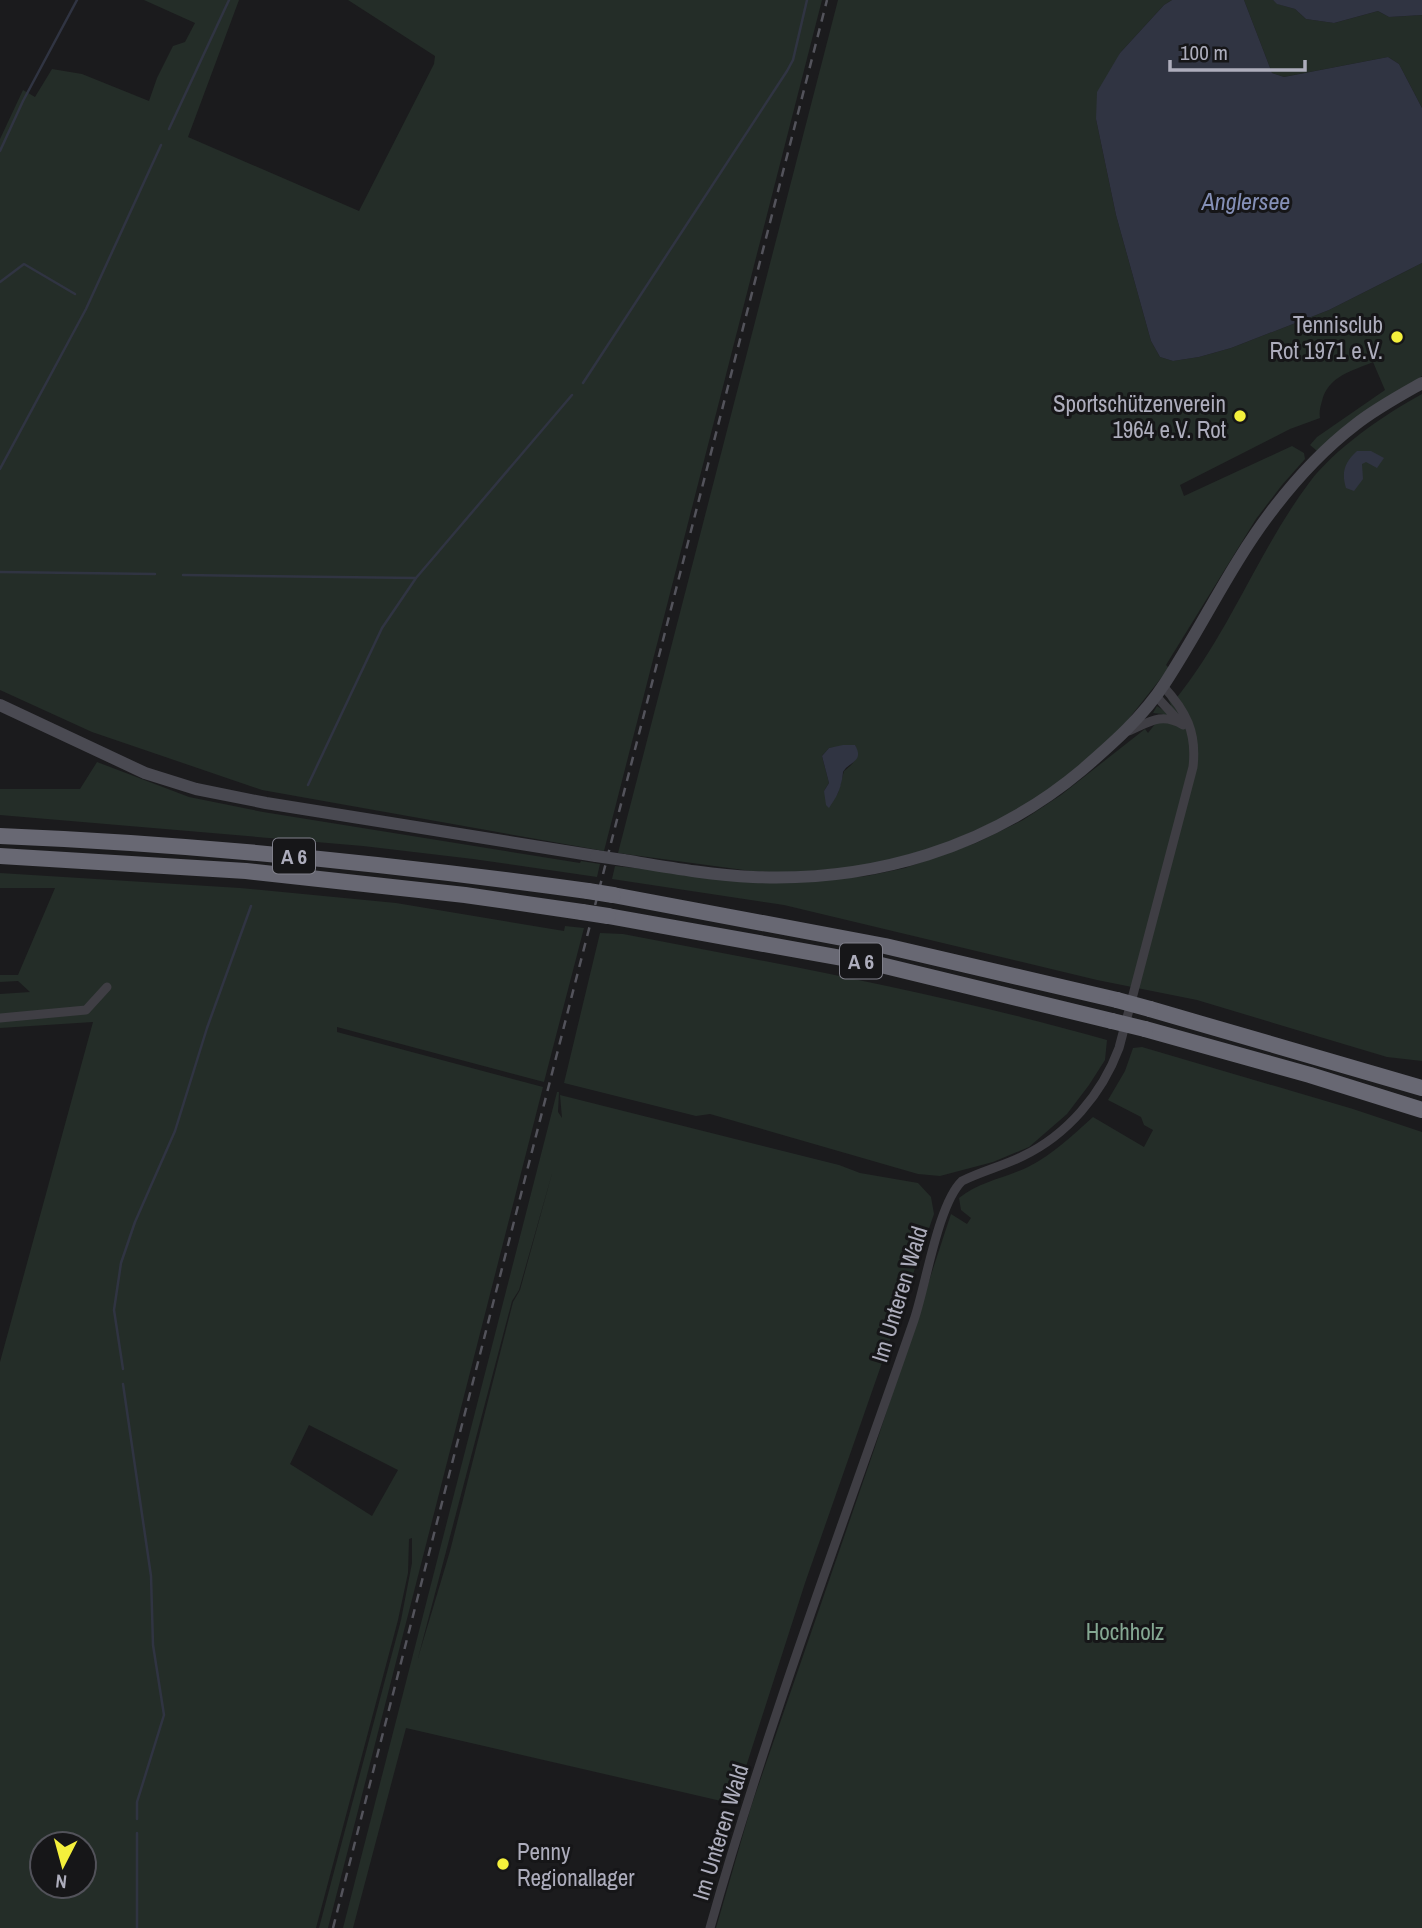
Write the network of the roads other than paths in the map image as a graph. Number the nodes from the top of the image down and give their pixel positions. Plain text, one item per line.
1 (1422, 383) edge
2 (1159, 691) junction
3 (0, 705) edge
4 (1183, 725) junction
5 (1124, 733) junction
6 (1192, 739) junction
7 (0, 836) edge
8 (0, 856) edge
9 (107, 987) dead end
10 (0, 1018) edge
11 (1380, 1074) junction
12 (1422, 1076) edge
13 (1422, 1088) edge
14 (1422, 1110) edge
15 (710, 1928) edge

1 - 2 main road
2 - 4 street
2 - 5 main road
2 - 6 street, Im Unteren Wald
3 - 5 main road, bridge
4 - 5 street
4 - 6 street
6 - 15 street, Im Unteren Wald
7 - 11 highway, A 6, bridge
8 - 14 highway, A 6, bridge
9 - 10 street
11 - 12 highway
11 - 13 highway, A 6

